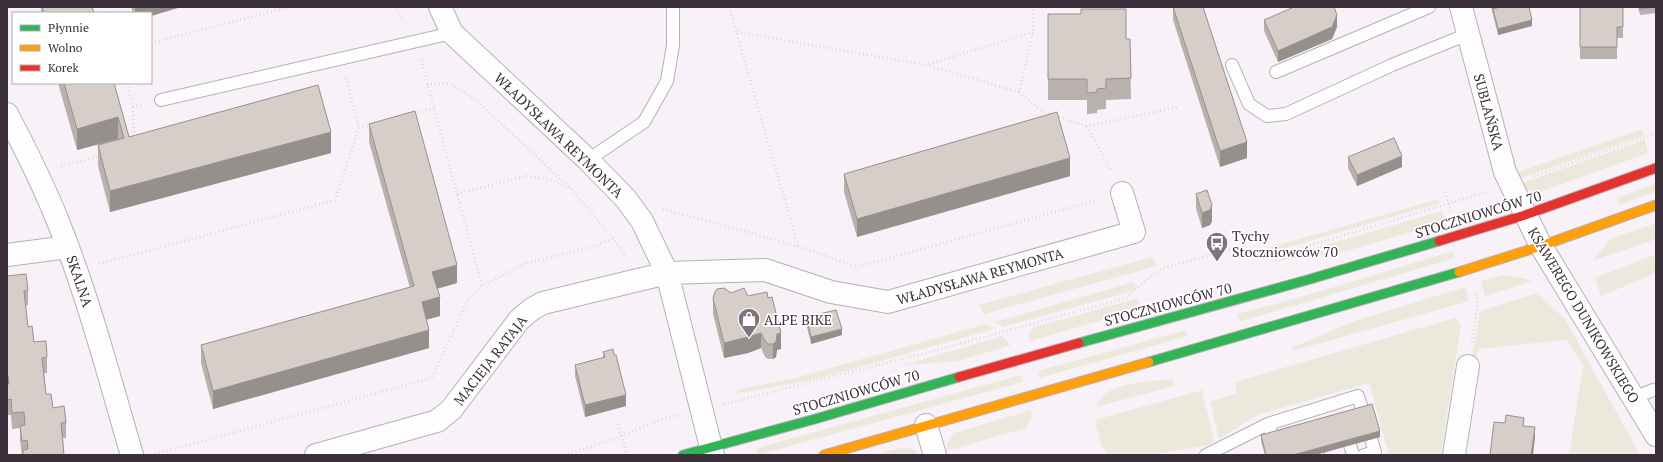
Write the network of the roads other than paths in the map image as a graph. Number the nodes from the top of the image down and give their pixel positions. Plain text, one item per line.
1 (440, 7) edge
2 (673, 7) edge
3 (1429, 7) edge
4 (1461, 7) edge
5 (452, 33) junction
6 (1468, 34) junction
7 (1232, 65) dead end
8 (1276, 72) dead end
9 (162, 100) dead end
10 (7, 114) edge
11 (588, 160) junction
12 (1656, 168) edge
13 (1122, 193) road end
14 (1656, 205) edge
15 (1525, 215) junction
16 (1541, 246) junction
17 (68, 247) junction
18 (7, 255) edge
19 (667, 273) junction
20 (1468, 366) road end
21 (1363, 412) edge
22 (1285, 419) junction
23 (1268, 424) junction
24 (926, 425) junction
25 (1289, 433) edge
26 (1656, 435) edge
27 (1273, 438) edge
28 (1371, 439) edge
29 (712, 451) edge
30 (132, 455) edge
31 (316, 455) edge
32 (683, 455) edge
33 (824, 455) edge
34 (935, 455) edge
35 (1206, 455) edge
36 (1364, 455) edge
37 (1454, 455) edge

1 - 5 street, WŁADYSŁAWA REYMONTA
2 - 11 lane
3 - 8 lane
4 - 6 street, SUBLAŃSKA
5 - 9 lane
5 - 11 street, WŁADYSŁAWA REYMONTA
6 - 7 lane
6 - 15 street, SUBLAŃSKA
10 - 17 street, SKALNA
11 - 19 street, WŁADYSŁAWA REYMONTA
12 - 15 street, STOCZNIOWCÓW 70
13 - 19 street, WŁADYSŁAWA REYMONTA
14 - 16 street
15 - 16 street, KSAWEREGO DUNIKOWSKIEGO
15 - 29 street, STOCZNIOWCÓW 70
16 - 24 street
16 - 26 street, KSAWEREGO DUNIKOWSKIEGO
17 - 18 street
17 - 30 street, SKALNA
19 - 29 street, WŁADYSŁAWA REYMONTA
19 - 31 street, MACIEJA RATAJA
20 - 37 street
21 - 22 lane
22 - 23 lane
22 - 25 lane
23 - 27 lane
23 - 35 lane
24 - 33 street
24 - 34 street
28 - 36 lane
29 - 32 street, STOCZNIOWCÓW 70

